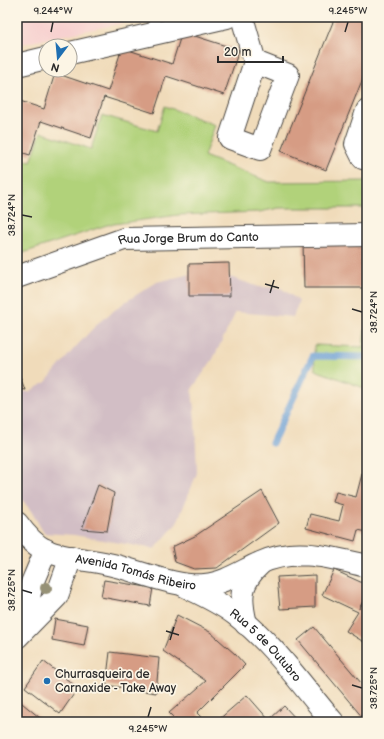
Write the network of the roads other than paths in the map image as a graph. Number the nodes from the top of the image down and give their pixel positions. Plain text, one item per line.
1 (227, 17) edge
2 (242, 17) edge
3 (155, 26) edge
4 (78, 50) edge
5 (38, 60) edge
6 (255, 62) dead end
7 (17, 65) edge
8 (367, 111) edge
9 (367, 159) edge
10 (367, 235) edge
11 (17, 277) edge
12 (17, 523) edge
13 (46, 550) junction
14 (71, 557) junction
15 (262, 562) junction
16 (367, 566) edge
17 (184, 586) junction
18 (246, 624) junction
19 (20, 634) edge
20 (333, 722) edge

1 - 3 street
2 - 6 street
3 - 4 street
5 - 7 street
8 - 9 street
10 - 11 street, Rua Jorge Brum do Canto
12 - 13 street, Avenida Tomás Ribeiro
13 - 14 street, Avenida Tomás Ribeiro
13 - 19 street
14 - 17 street, Avenida Tomás Ribeiro
14 - 19 street
15 - 16 street, Avenida Tomás Ribeiro
15 - 17 street, Avenida Tomás Ribeiro
15 - 18 street, Avenida Tomás Ribeiro
17 - 18 street, Rua 5 de Outubro
18 - 20 street, Rua 5 de Outubro

